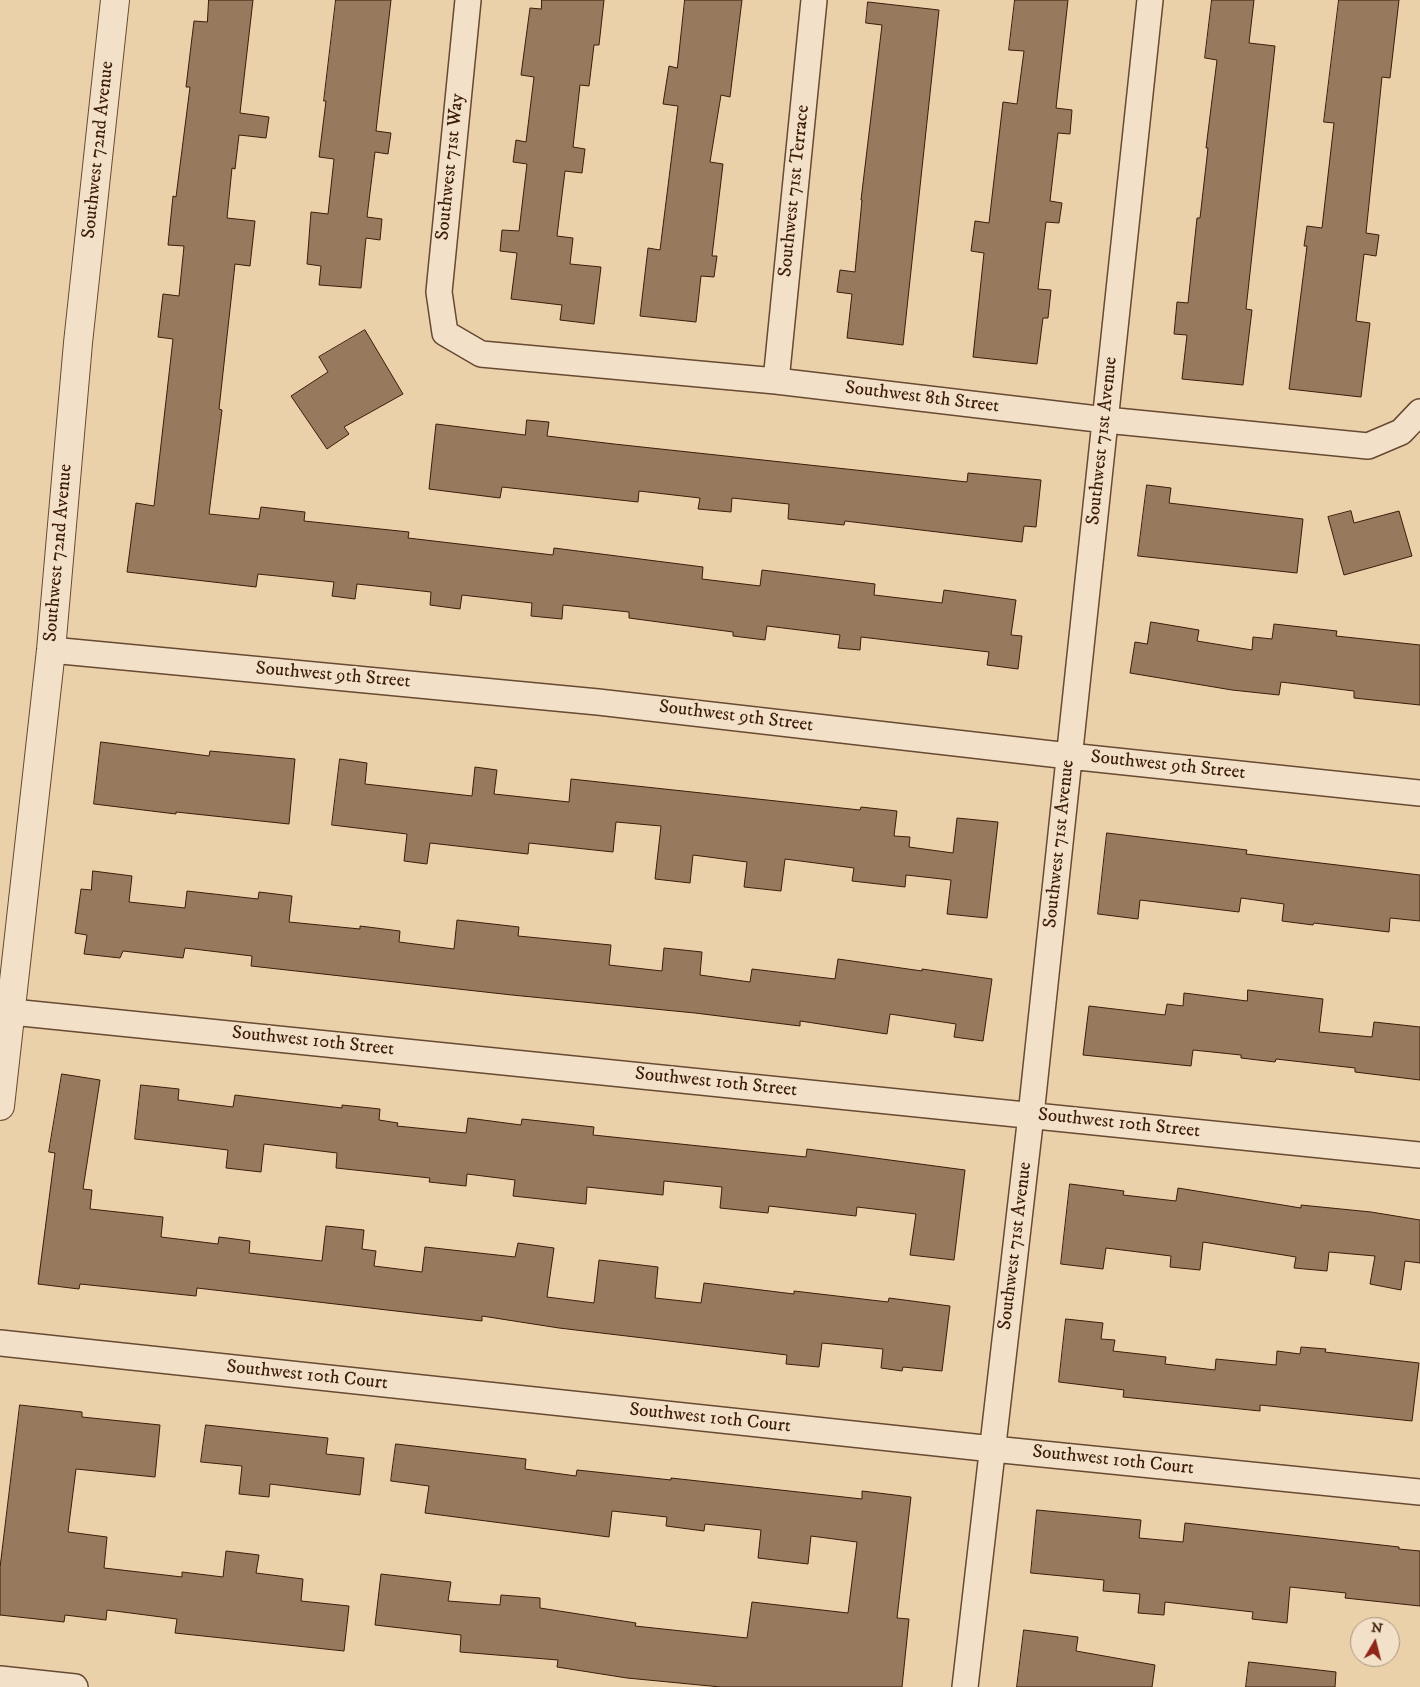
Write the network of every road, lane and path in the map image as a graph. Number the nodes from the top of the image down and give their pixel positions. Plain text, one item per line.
1 (115, 0) edge
2 (468, 0) edge
3 (814, 0) edge
4 (1150, 0) edge
5 (445, 333) joint
6 (776, 381) junction
7 (1420, 412) edge
8 (1106, 420) junction
9 (51, 650) junction
10 (1069, 756) junction
11 (1420, 792) edge
12 (12, 1012) junction
13 (0, 1106) edge
14 (1031, 1115) junction
15 (1420, 1156) edge
16 (0, 1344) edge
17 (993, 1449) junction
18 (1420, 1492) edge
19 (0, 1679) edge
20 (75, 1687) edge
21 (966, 1687) edge

1 - 9 street, Southwest 72nd Avenue
2 - 5 street, Southwest 71st Way
3 - 6 street, Southwest 71st Terrace
4 - 8 street, Southwest 71st Avenue
5 - 6 street, Southwest 8th Street
6 - 8 street, Southwest 8th Street
7 - 8 street, Southwest 8th Street
8 - 10 street, Southwest 71st Avenue
9 - 10 street, Southwest 9th Street
9 - 12 street, Southwest 72nd Avenue
10 - 11 street, Southwest 9th Street
10 - 14 street, Southwest 71st Avenue
12 - 13 street, Southwest 72nd Avenue
12 - 14 street, Southwest 10th Street
14 - 15 street, Southwest 10th Street
14 - 17 street, Southwest 71st Avenue
16 - 17 street, Southwest 10th Court
17 - 18 street, Southwest 10th Court
17 - 21 street, Southwest 71st Avenue
19 - 20 street

